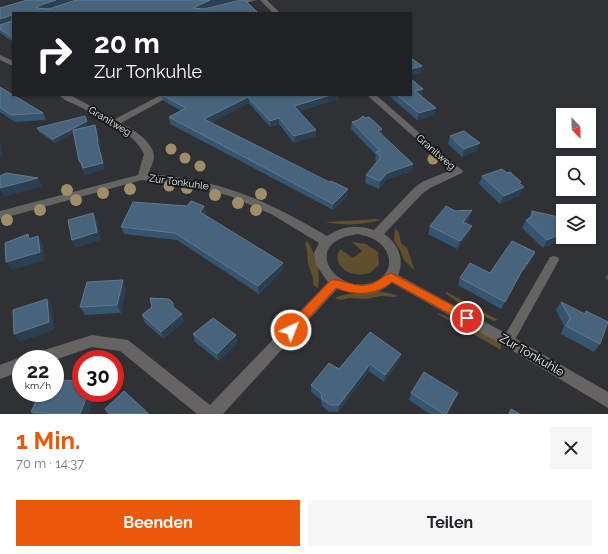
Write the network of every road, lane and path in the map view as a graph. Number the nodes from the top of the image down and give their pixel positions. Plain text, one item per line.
1 (254, 0) edge
2 (263, 0) edge
3 (226, 6) edge
4 (276, 12) edge
5 (0, 57) edge
6 (12, 63) edge
7 (65, 96) edge
8 (166, 96) edge
9 (372, 96) edge
10 (115, 122) junction
11 (142, 177) junction
12 (0, 215) edge
13 (376, 235) junction
14 (326, 241) junction
15 (554, 260) dead end
16 (391, 277) junction
17 (335, 283) junction
18 (508, 341) junction
19 (64, 350) edge
20 (12, 367) edge
21 (0, 372) edge
22 (608, 400) edge
23 (211, 414) edge

1 - 3 street
2 - 4 street
5 - 6 street
7 - 10 street, Granitweg
8 - 10 street
9 - 13 street, Granitweg
10 - 11 street, Granitweg
11 - 12 street, Zur Tonkuhle
11 - 14 street, Zur Tonkuhle
13 - 14 street
13 - 16 street
14 - 17 street
15 - 18 lane
16 - 17 street
16 - 18 street, Zur Tonkuhle
17 - 23 street
18 - 22 street, Zur Tonkuhle
19 - 23 street
20 - 21 street

